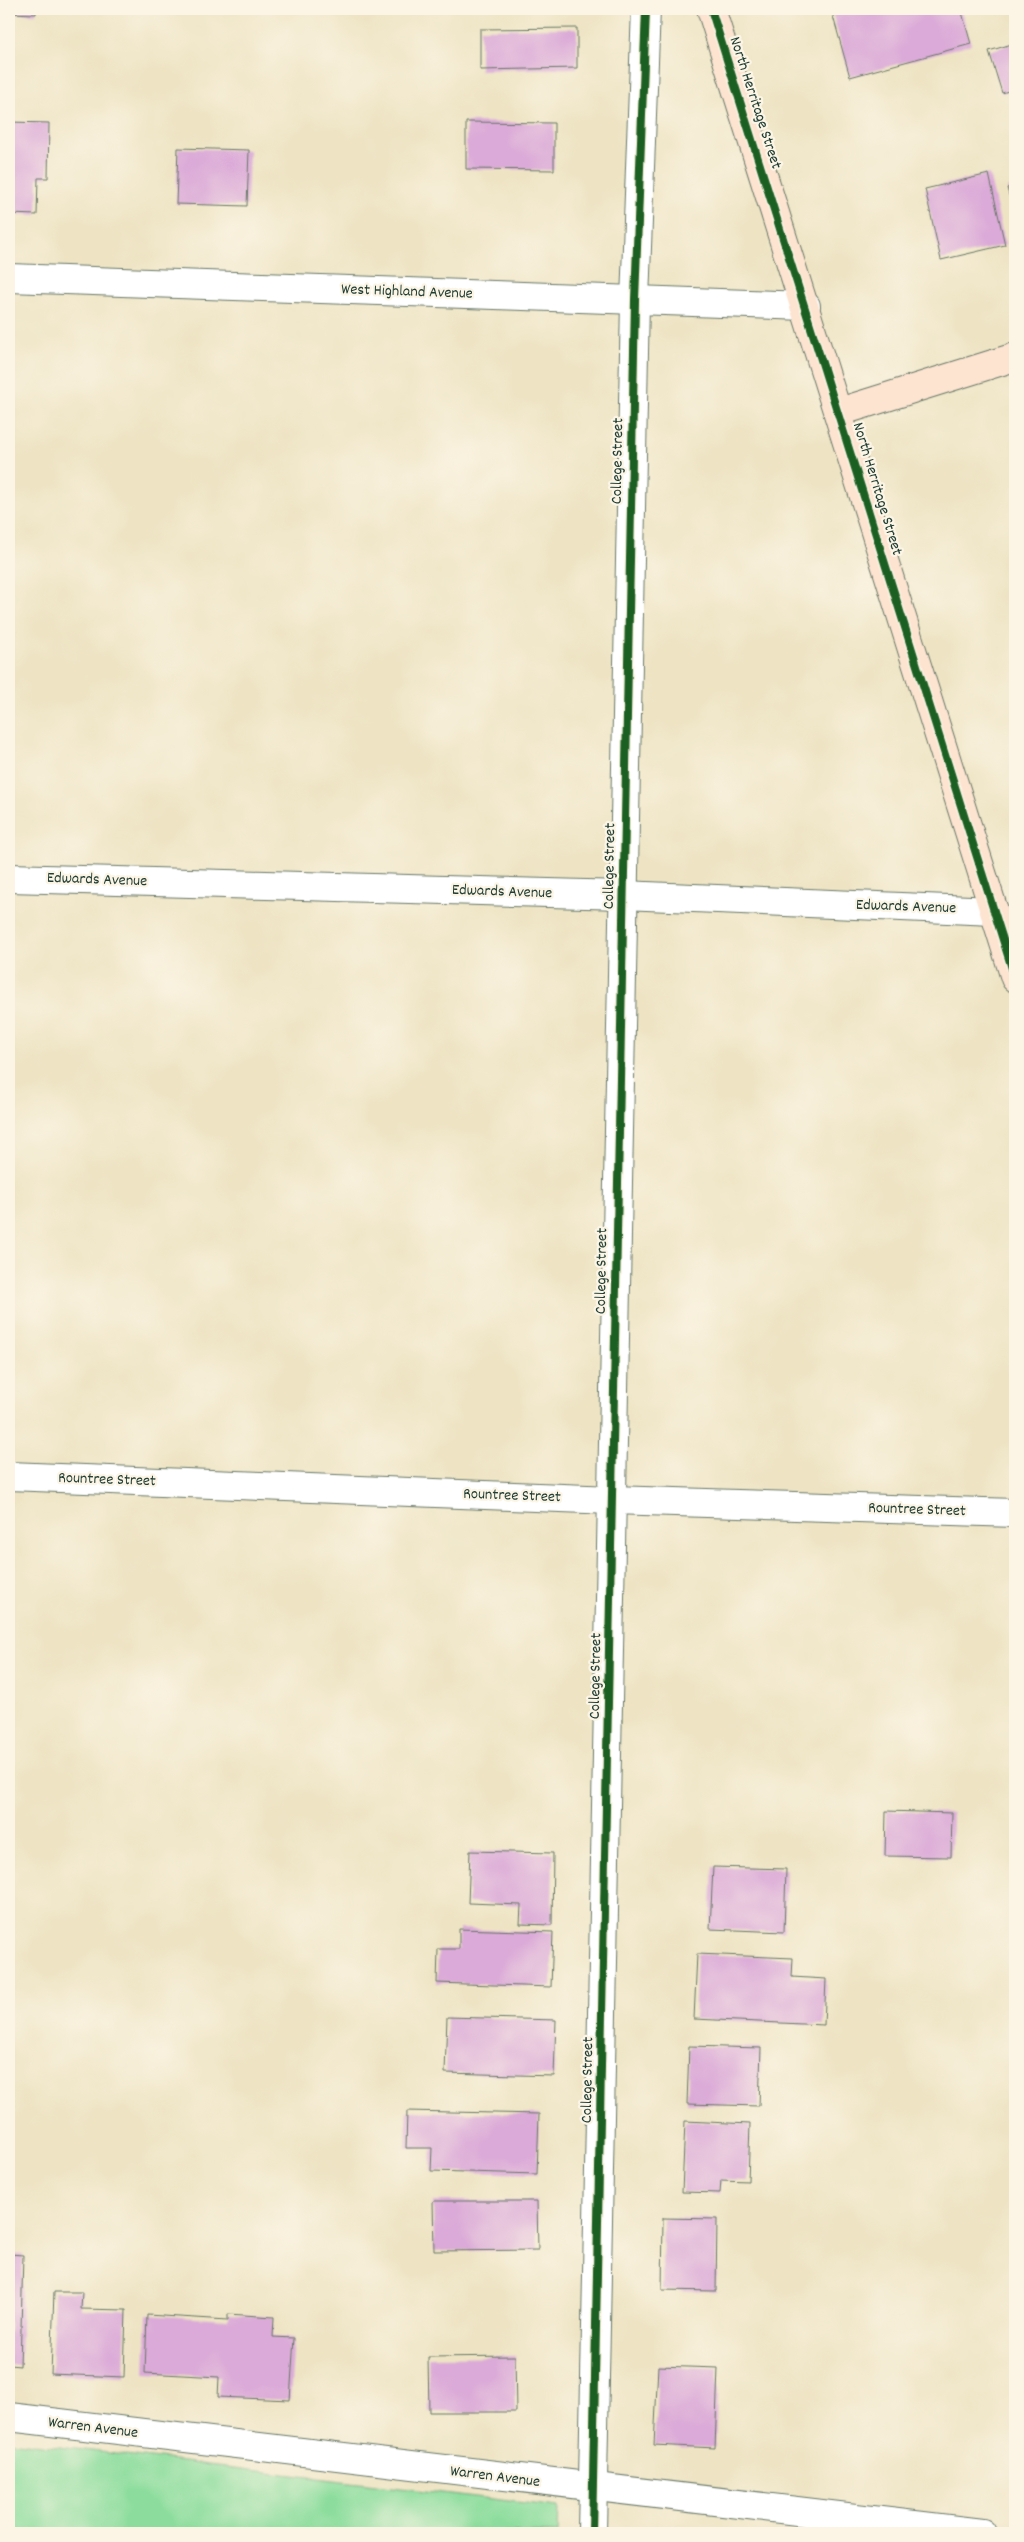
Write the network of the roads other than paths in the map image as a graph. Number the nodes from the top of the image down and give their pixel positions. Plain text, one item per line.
1 (646, 9) edge
2 (711, 9) edge
3 (9, 278) edge
4 (635, 300) junction
5 (806, 306) junction
6 (1015, 357) edge
7 (839, 412) junction
8 (9, 878) edge
9 (623, 895) junction
10 (994, 911) junction
11 (1015, 978) edge
12 (9, 1476) edge
13 (612, 1500) junction
14 (1015, 1513) edge
15 (9, 2417) edge
16 (593, 2488) junction
17 (592, 2533) edge
18 (982, 2533) edge

1 - 4 street, College Street
2 - 5 street, North Herritage Street
3 - 4 street, West Highland Avenue
4 - 5 street, West Highland Avenue
4 - 9 street, College Street
5 - 7 street, North Herritage Street
6 - 7 street
7 - 10 street, North Herritage Street
8 - 9 street, Edwards Avenue
9 - 10 street, Edwards Avenue
9 - 13 street, College Street
10 - 11 street, North Herritage Street
12 - 13 street, Rountree Street
13 - 14 street, Rountree Street
13 - 16 street, College Street
15 - 16 street, Warren Avenue
16 - 17 street, College Street
16 - 18 street, Warren Avenue

